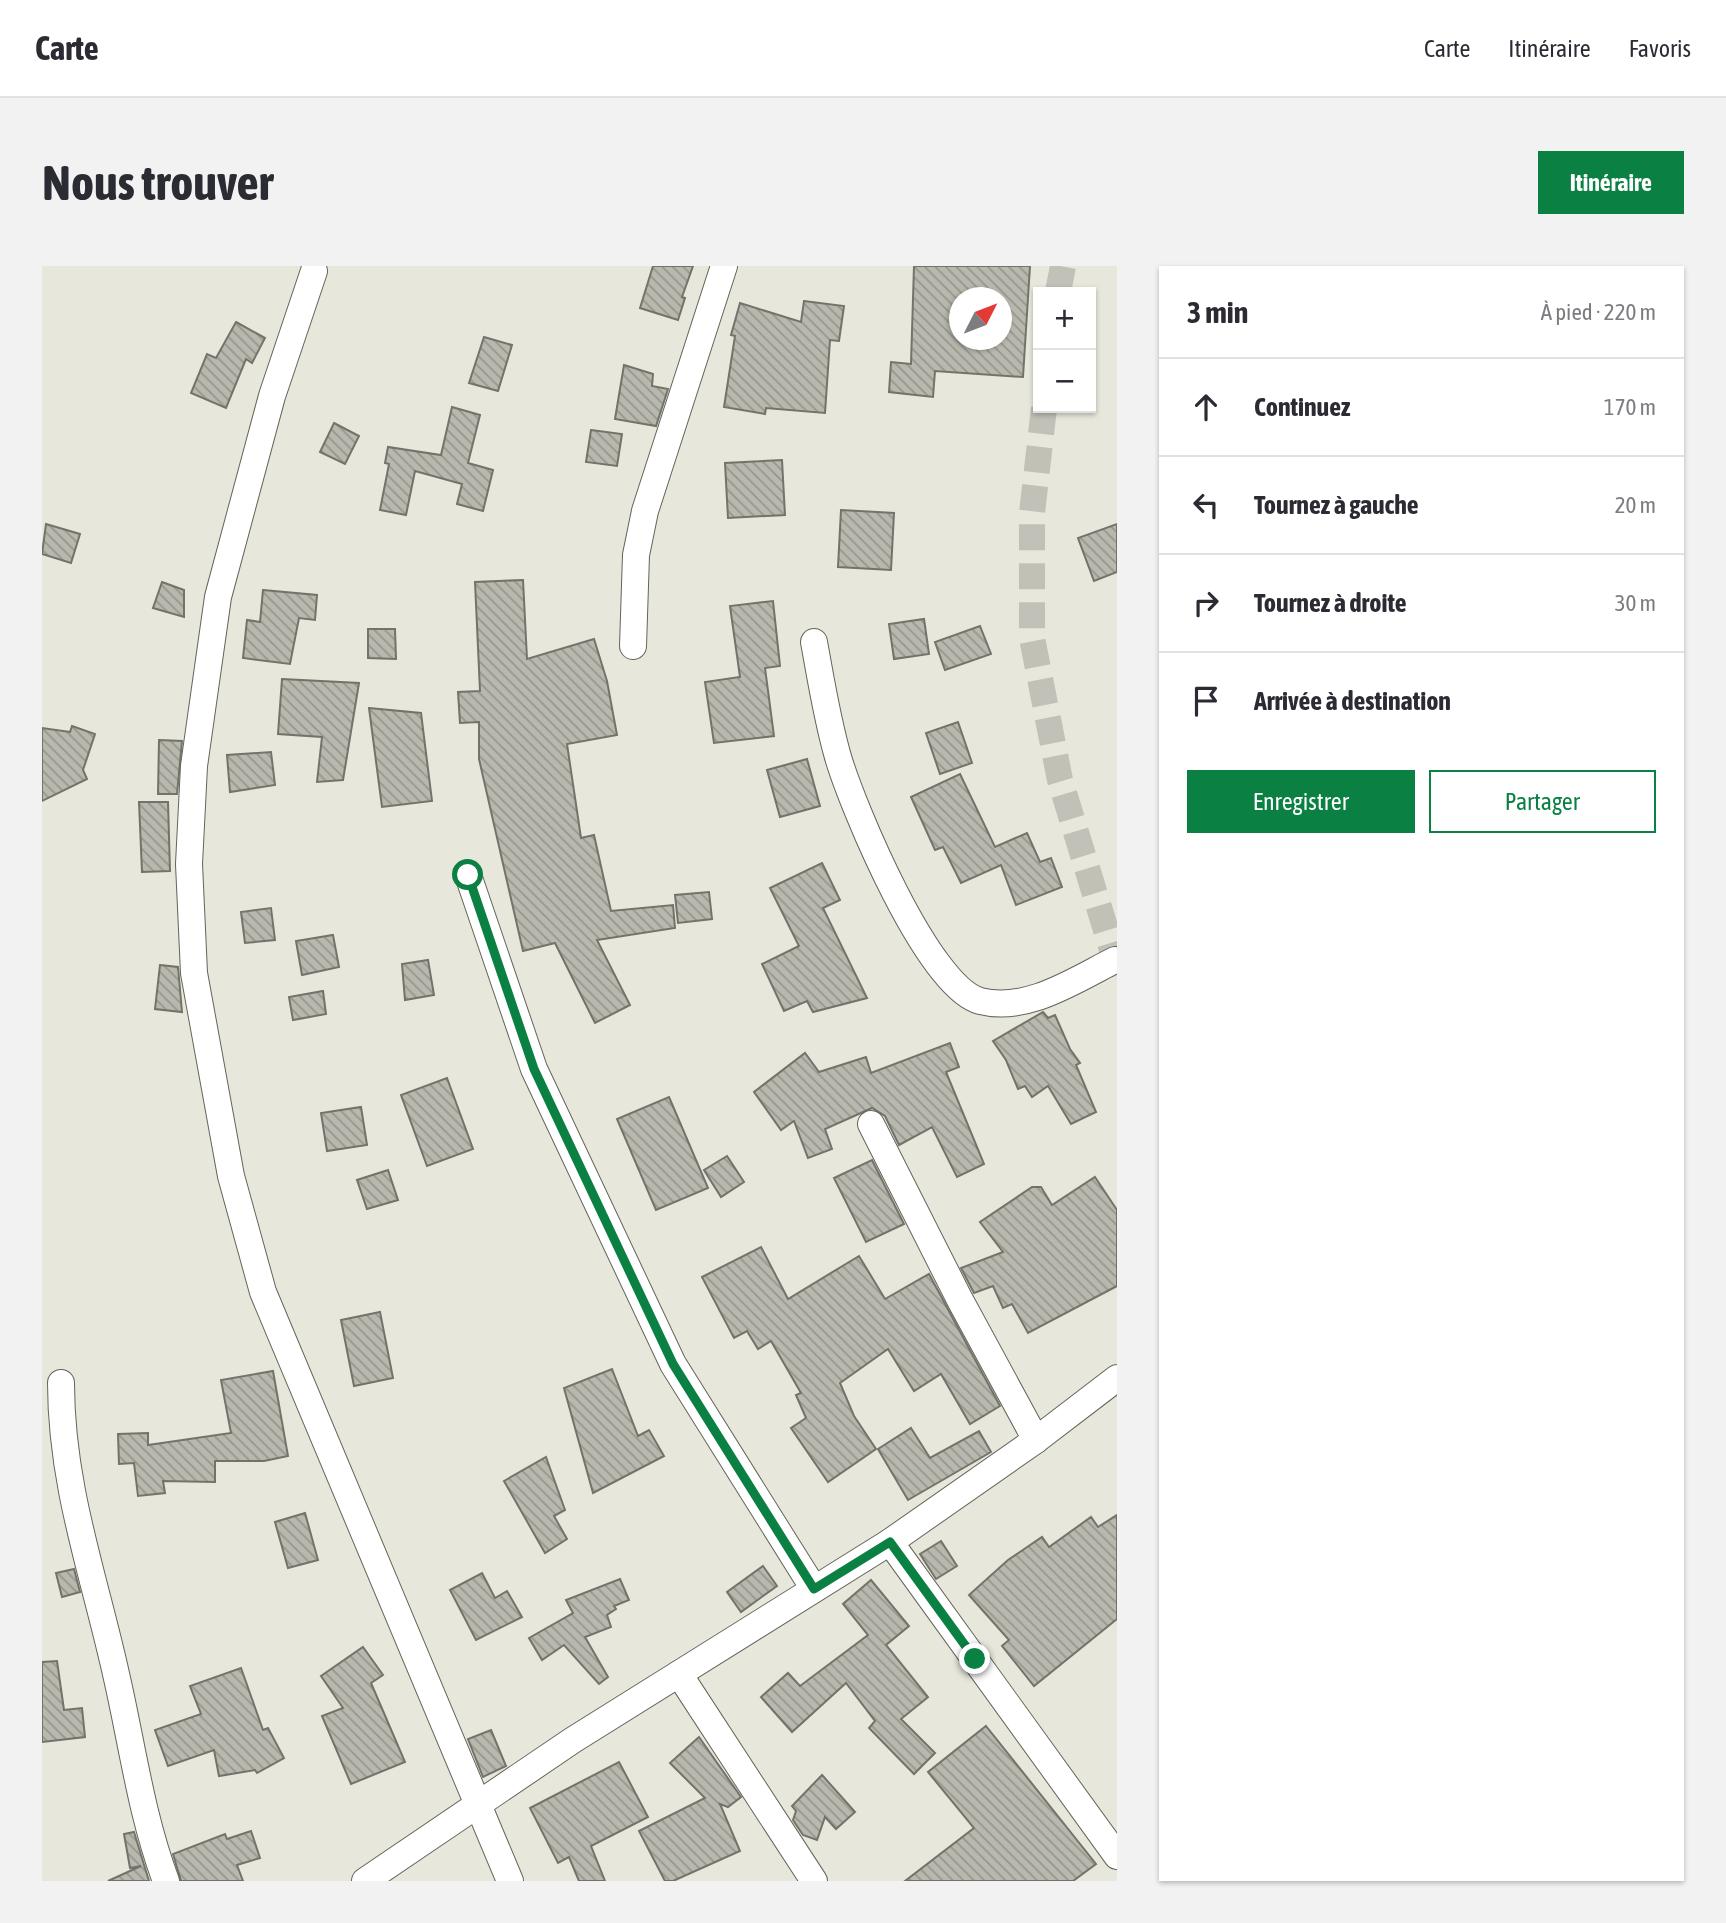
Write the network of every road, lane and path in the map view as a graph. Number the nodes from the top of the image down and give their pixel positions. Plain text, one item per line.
1 (724, 266) edge
2 (314, 271) dead end
3 (814, 642) dead end
4 (633, 646) dead end
5 (468, 875) dead end
6 (1115, 960) dead end
7 (871, 1124) dead end
8 (1117, 1378) edge
9 (61, 1383) dead end
10 (1036, 1440) junction
11 (890, 1542) junction
12 (814, 1589) junction
13 (679, 1674) junction
14 (476, 1805) junction
15 (1117, 1856) edge
16 (166, 1881) edge
17 (365, 1881) edge
18 (510, 1881) edge
19 (814, 1881) edge

1 - 4 street
2 - 14 street
3 - 6 street
5 - 12 street
7 - 10 street
8 - 10 street
9 - 16 street
10 - 11 street
11 - 12 street
11 - 15 street
12 - 13 street
13 - 14 street
13 - 19 street
14 - 17 street
14 - 18 street

